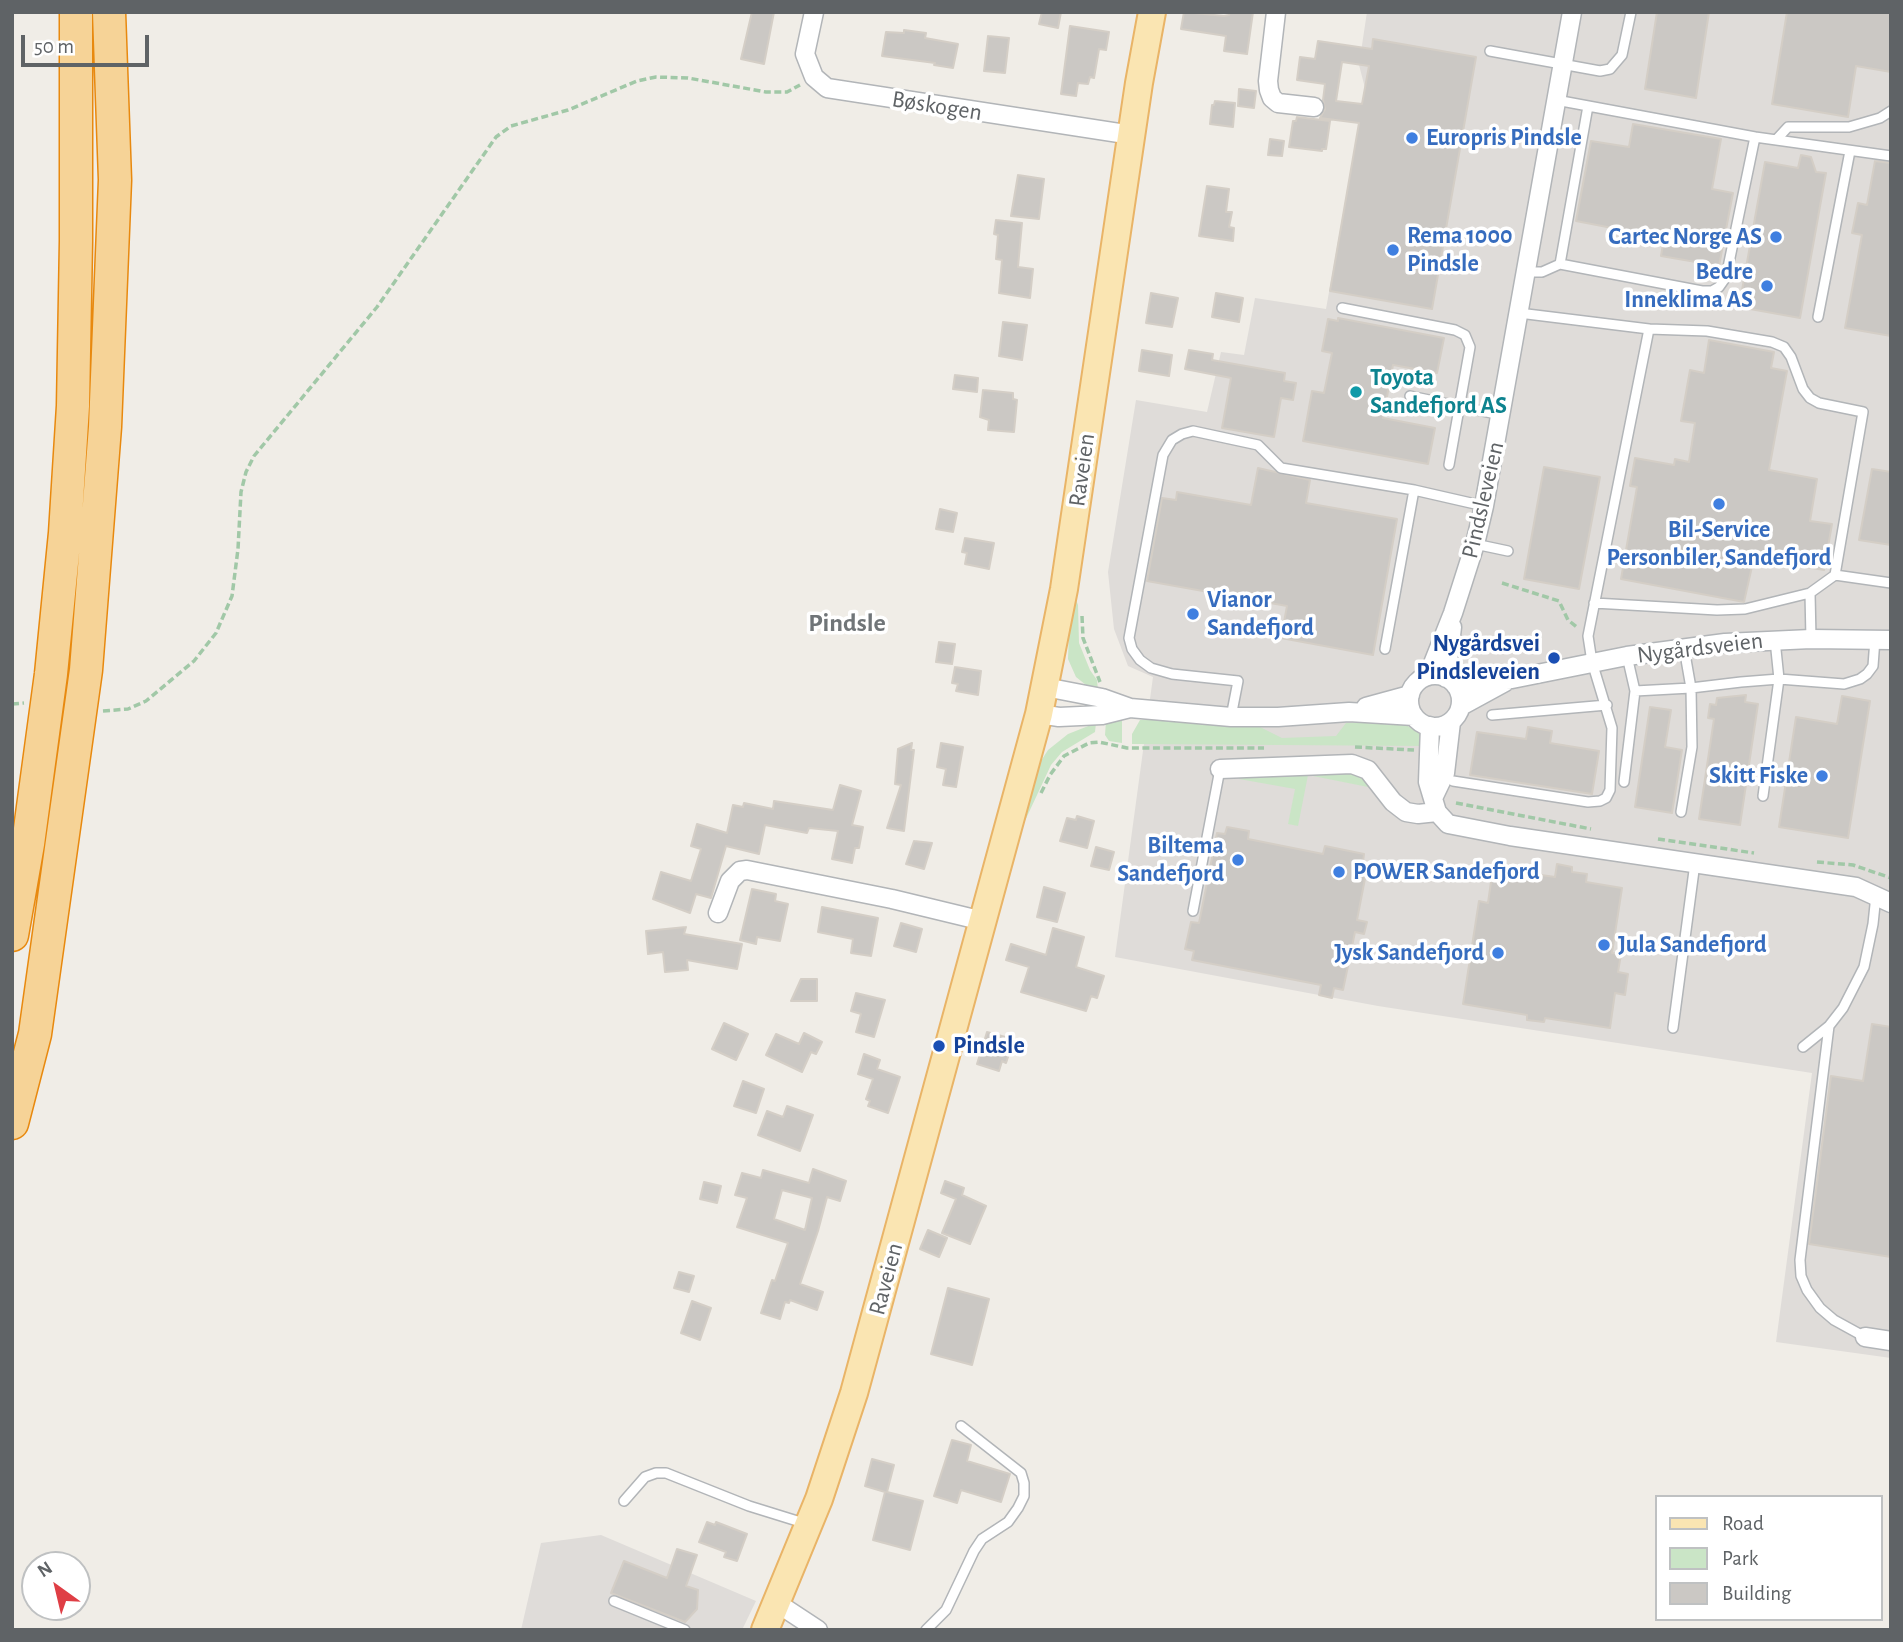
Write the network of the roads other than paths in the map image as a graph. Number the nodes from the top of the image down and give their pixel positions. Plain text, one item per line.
1 (76, 12) edge
2 (109, 12) edge
3 (814, 12) edge
4 (1152, 12) edge
5 (1276, 12) edge
6 (1572, 12) edge
7 (1631, 12) edge
8 (1490, 51) dead end
9 (1562, 64) junction
10 (1556, 100) junction
11 (1588, 106) junction
12 (1314, 107) dead end
13 (1891, 111) edge
14 (1132, 135) junction
15 (1755, 137) junction
16 (1776, 140) junction
17 (1850, 151) junction
18 (1891, 156) edge
19 (1560, 264) junction
20 (1527, 272) junction
21 (1342, 308) dead end
22 (1520, 313) junction
23 (1818, 317) dead end
24 (1649, 329) junction
25 (1410, 396) dead end
26 (1460, 405) junction
27 (1502, 415) junction
28 (1449, 465) dead end
29 (1414, 490) junction
30 (1484, 506) junction
31 (1475, 544) junction
32 (1508, 551) dead end
33 (1835, 575) junction
34 (1891, 583) edge
35 (1810, 593) junction
36 (1594, 603) junction
37 (1453, 613) junction
38 (1811, 639) junction
39 (1775, 640) junction
40 (1883, 640) edge
41 (1684, 648) junction
42 (1385, 649) dead end
43 (1627, 656) junction
44 (1592, 663) junction
45 (1428, 676) junction
46 (1512, 679) junction
47 (1779, 679) junction
48 (1451, 682) junction
49 (1045, 687) junction
50 (1691, 688) junction
51 (1635, 691) junction
52 (1410, 695) junction
53 (1607, 705) junction
54 (1461, 706) junction
55 (1130, 708) junction
56 (1349, 712) junction
57 (1039, 714) junction
58 (1492, 715) dead end
59 (1231, 716) junction
60 (1414, 716) junction
61 (1451, 722) junction
62 (1430, 726) junction
63 (1220, 769) joint
64 (1453, 781) dead end
65 (1624, 782) dead end
66 (1763, 796) dead end
67 (1435, 804) junction
68 (1681, 812) dead end
69 (1695, 863) junction
70 (1883, 899) edge
71 (1194, 911) dead end
72 (718, 913) dead end
73 (983, 921) junction
74 (12, 935) edge
75 (1829, 1026) junction
76 (1673, 1028) dead end
77 (1803, 1047) dead end
78 (12, 1123) edge
79 (1865, 1337) joint
80 (1891, 1342) edge
81 (961, 1426) dead end
82 (624, 1501) dead end
83 (808, 1525) junction
84 (614, 1601) dead end
85 (777, 1603) junction
86 (685, 1630) edge
87 (765, 1630) edge
88 (818, 1630) edge
89 (926, 1630) edge

1 - 74 highway
2 - 78 highway
3 - 14 street, Bøskogen
4 - 14 main road, Raveien
5 - 12 street
6 - 9 street, Pindsleveien
7 - 9 lane
8 - 9 lane
9 - 10 street, Pindsleveien
10 - 11 lane
10 - 20 street, Pindsleveien
11 - 15 lane
11 - 19 lane
13 - 16 lane
14 - 49 main road, Raveien
15 - 16 lane
15 - 19 lane
16 - 17 lane
17 - 18 lane
17 - 23 lane
19 - 20 lane
20 - 22 street, Pindsleveien
21 - 26 lane
22 - 24 lane
22 - 27 street, Pindsleveien
24 - 33 lane
24 - 36 lane
25 - 26 lane
26 - 27 lane
26 - 28 lane
27 - 30 street, Pindsleveien
29 - 30 lane
29 - 42 lane
29 - 59 lane
30 - 31 street, Pindsleveien
31 - 32 lane
31 - 37 street, Pindsleveien
33 - 34 lane
33 - 35 lane
35 - 36 lane
35 - 38 lane
36 - 44 lane
37 - 45 street, Pindsleveien
37 - 48 street, Pindsleveien
38 - 39 street, Nygårdsveien
38 - 40 street, Nygårdsveien
39 - 41 street, Nygårdsveien
39 - 47 lane
40 - 47 lane
41 - 43 street, Nygårdsveien
41 - 50 lane
43 - 44 street, Nygårdsveien
43 - 51 lane
44 - 46 street, Nygårdsveien
44 - 53 lane
45 - 48 street
45 - 52 street
46 - 48 street, Nygårdsveien
46 - 54 street, Nygårdsveien
47 - 50 lane
47 - 66 lane
48 - 54 street
49 - 55 street
49 - 57 main road, Raveien
50 - 51 lane
50 - 68 lane
51 - 65 lane
52 - 56 street
52 - 60 street
53 - 58 lane
53 - 64 lane
54 - 61 street
55 - 57 street
55 - 59 street
56 - 59 street
56 - 60 street
57 - 73 main road, Raveien
60 - 62 street
61 - 62 street
61 - 67 street
62 - 67 street
63 - 67 street
63 - 71 lane
67 - 69 street
69 - 70 street
69 - 76 lane
70 - 75 lane
72 - 73 street
73 - 83 main road, Raveien
75 - 77 lane
75 - 79 lane
79 - 80 street
81 - 89 lane
82 - 83 lane
83 - 85 main road, Raveien
84 - 86 lane
85 - 87 main road, Raveien
85 - 88 street

